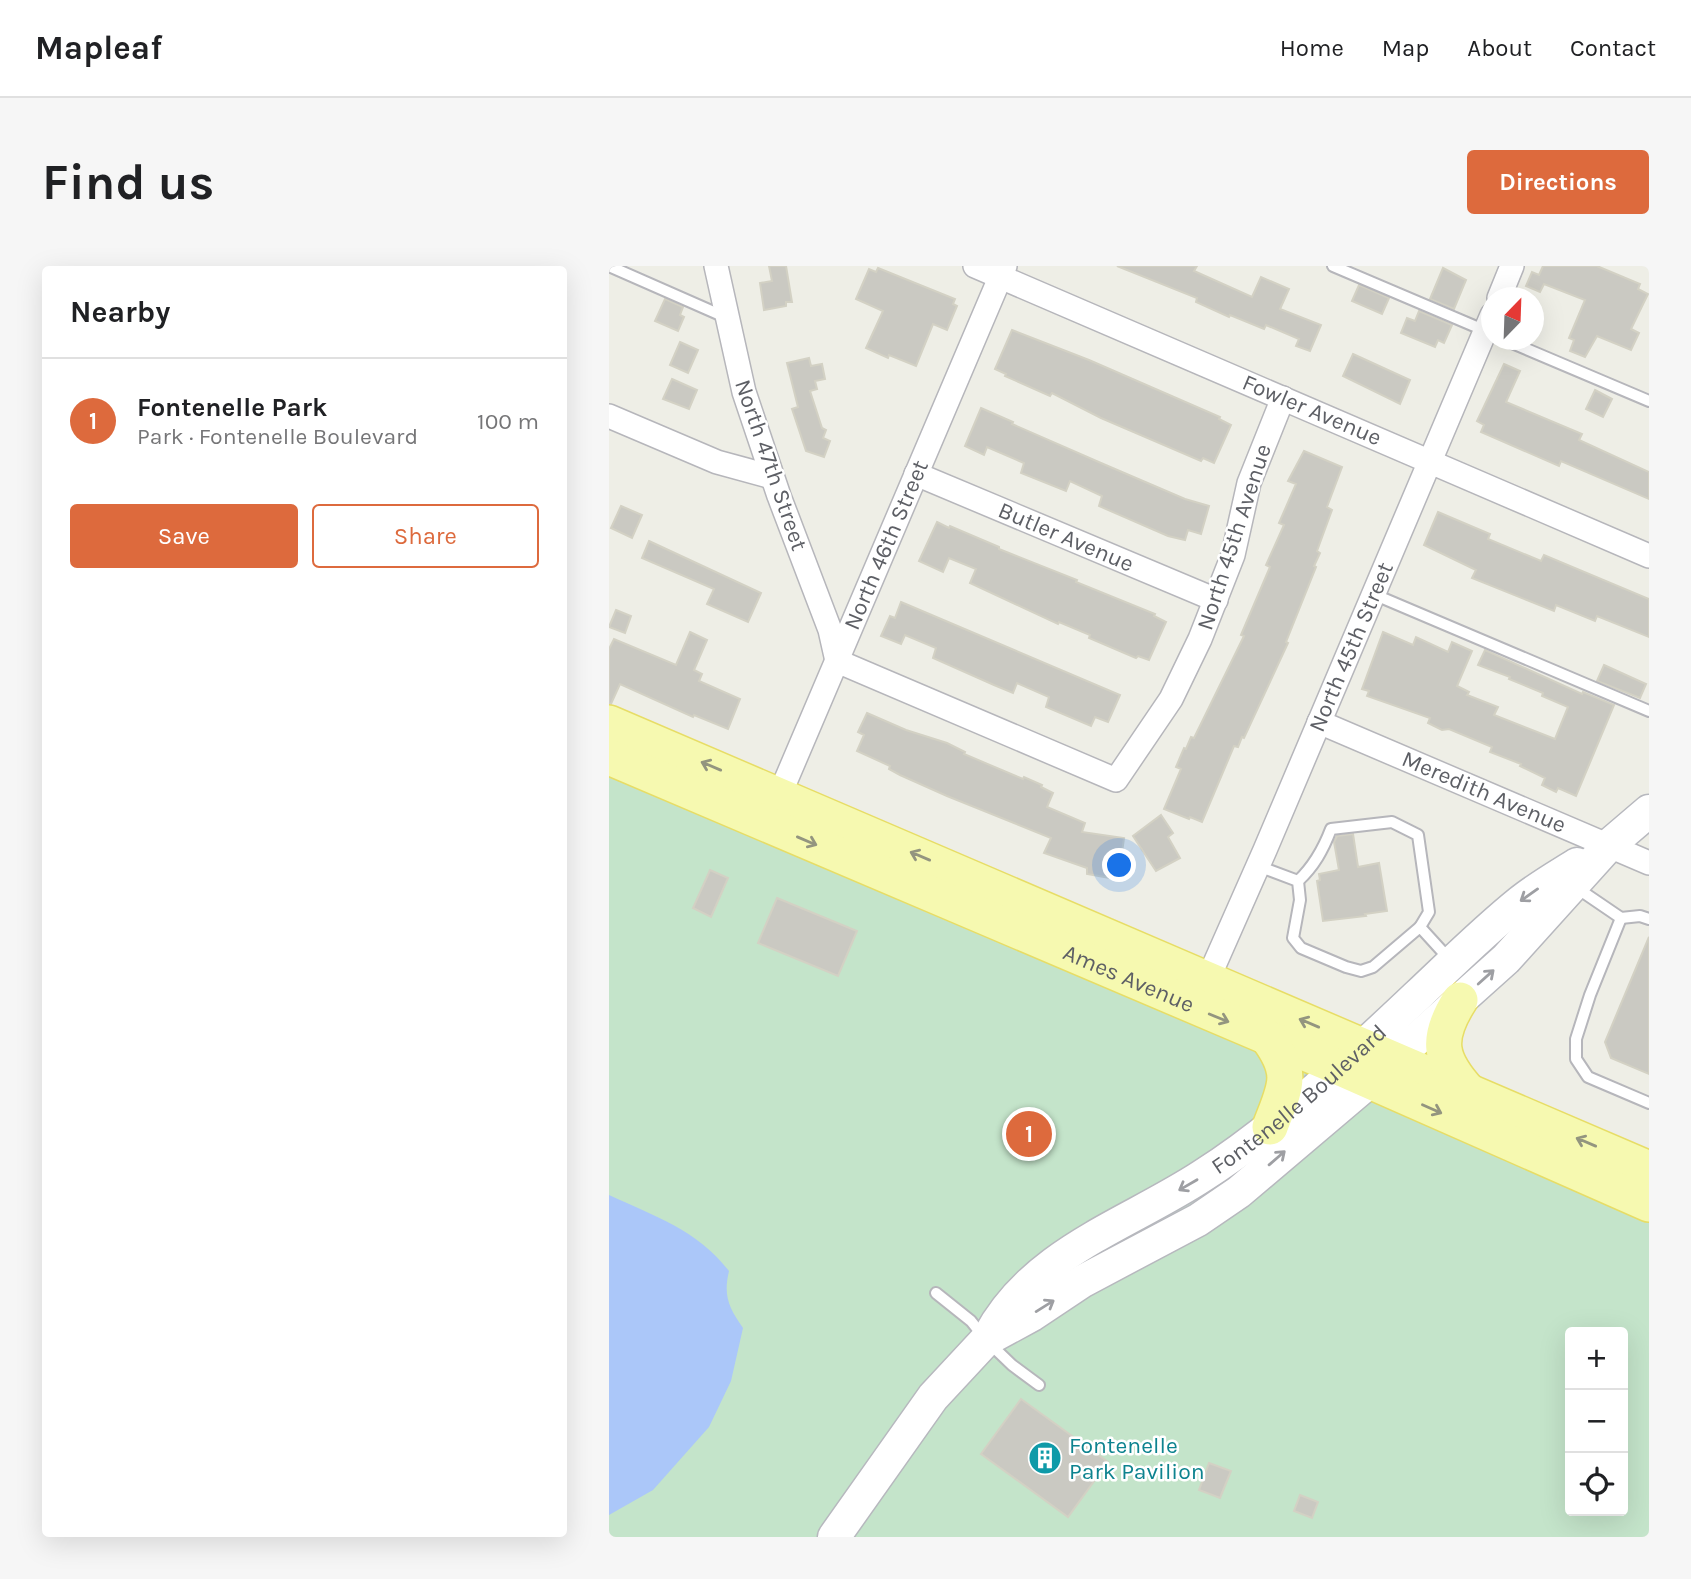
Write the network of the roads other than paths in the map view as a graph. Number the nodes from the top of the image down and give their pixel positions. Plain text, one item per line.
1 (609, 266) edge
2 (716, 266) edge
3 (975, 266) edge
4 (1333, 266) edge
5 (1512, 266) edge
6 (1003, 272) edge
7 (1503, 287) edge
8 (726, 317) junction
9 (1481, 325) edge
10 (1483, 350) edge
11 (1537, 350) edge
12 (1283, 398) junction
13 (1649, 401) edge
14 (609, 416) edge
15 (1430, 461) junction
16 (916, 474) junction
17 (772, 477) junction
18 (1649, 556) edge
19 (1373, 594) junction
20 (1216, 600) junction
21 (837, 662) junction
22 (1649, 711) edge
23 (1319, 722) junction
24 (609, 723) edge
25 (609, 757) edge
26 (774, 810) junction
27 (1649, 811) edge
28 (1608, 846) junction
29 (1649, 863) edge
30 (1258, 866) junction
31 (1298, 881) junction
32 (1573, 885) junction
33 (940, 898) junction
34 (1621, 918) junction
35 (1649, 919) edge
36 (1420, 927) junction
37 (1120, 942) junction
38 (1453, 962) junction
39 (1208, 979) junction
40 (1460, 1000) junction
41 (1268, 1038) junction
42 (1350, 1056) junction
43 (1382, 1070) junction
44 (1469, 1091) junction
45 (1649, 1102) edge
46 (1270, 1127) junction
47 (1649, 1169) edge
48 (1649, 1204) edge
49 (936, 1293) dead end
50 (986, 1340) junction
51 (1039, 1385) dead end
52 (834, 1537) edge

1 - 8 lane
2 - 8 street, North 47th Street
3 - 6 street, Fowler Avenue
4 - 9 lane
5 - 7 street
6 - 12 street, Fowler Avenue
6 - 16 street, North 46th Street
8 - 17 street, North 47th Street
10 - 15 street, North 45th Street
11 - 13 lane
12 - 15 street, Fowler Avenue
12 - 20 street, North 45th Avenue
14 - 17 street
15 - 18 street, Fowler Avenue
15 - 19 street, North 45th Street
16 - 20 street, Butler Avenue
16 - 21 street, North 46th Street
17 - 21 street, North 47th Street
19 - 22 lane
19 - 23 street, North 45th Street
20 - 21 street, North 45th Avenue
21 - 26 street, North 46th Street
23 - 28 street, Meredith Avenue
23 - 30 street, North 45th Street
26 -> 24 main road, Ames Avenue
25 - 26 main road, Ames Avenue
26 -> 33 main road, Ames Avenue
37 -> 26 main road, Ames Avenue
27 - 28 main road, Fontenelle Boulevard
28 - 29 street, Meredith Avenue
28 - 32 main road, Fontenelle Boulevard
28 -> 38 main road, Fontenelle Boulevard
30 - 31 lane
30 - 39 street, North 45th Street
31 - 36 lane
31 - 36 lane
32 - 34 lane
40 -> 32 main road, Fontenelle Boulevard
33 - 37 main road
33 -> 41 main road, Ames Avenue
34 - 35 lane
34 - 45 lane
36 - 38 lane
37 - 39 main road, Ames Avenue
38 - 42 main road, Fontenelle Boulevard
42 -> 39 main road, Ames Avenue
40 - 43 main road, Fontenelle Boulevard
40 - 44 main road
41 - 42 main road, Ames Avenue
41 - 46 main road
42 - 43 main road, Ames Avenue
42 - 46 main road, Fontenelle Boulevard
43 - 44 main road, Ames Avenue
43 -> 48 main road, Ames Avenue
50 -> 43 main road, Fontenelle Boulevard
47 -> 44 main road, Ames Avenue
46 -> 50 main road, Fontenelle Boulevard
49 - 50 lane
50 - 51 lane
50 - 52 main road, Fontenelle Boulevard

